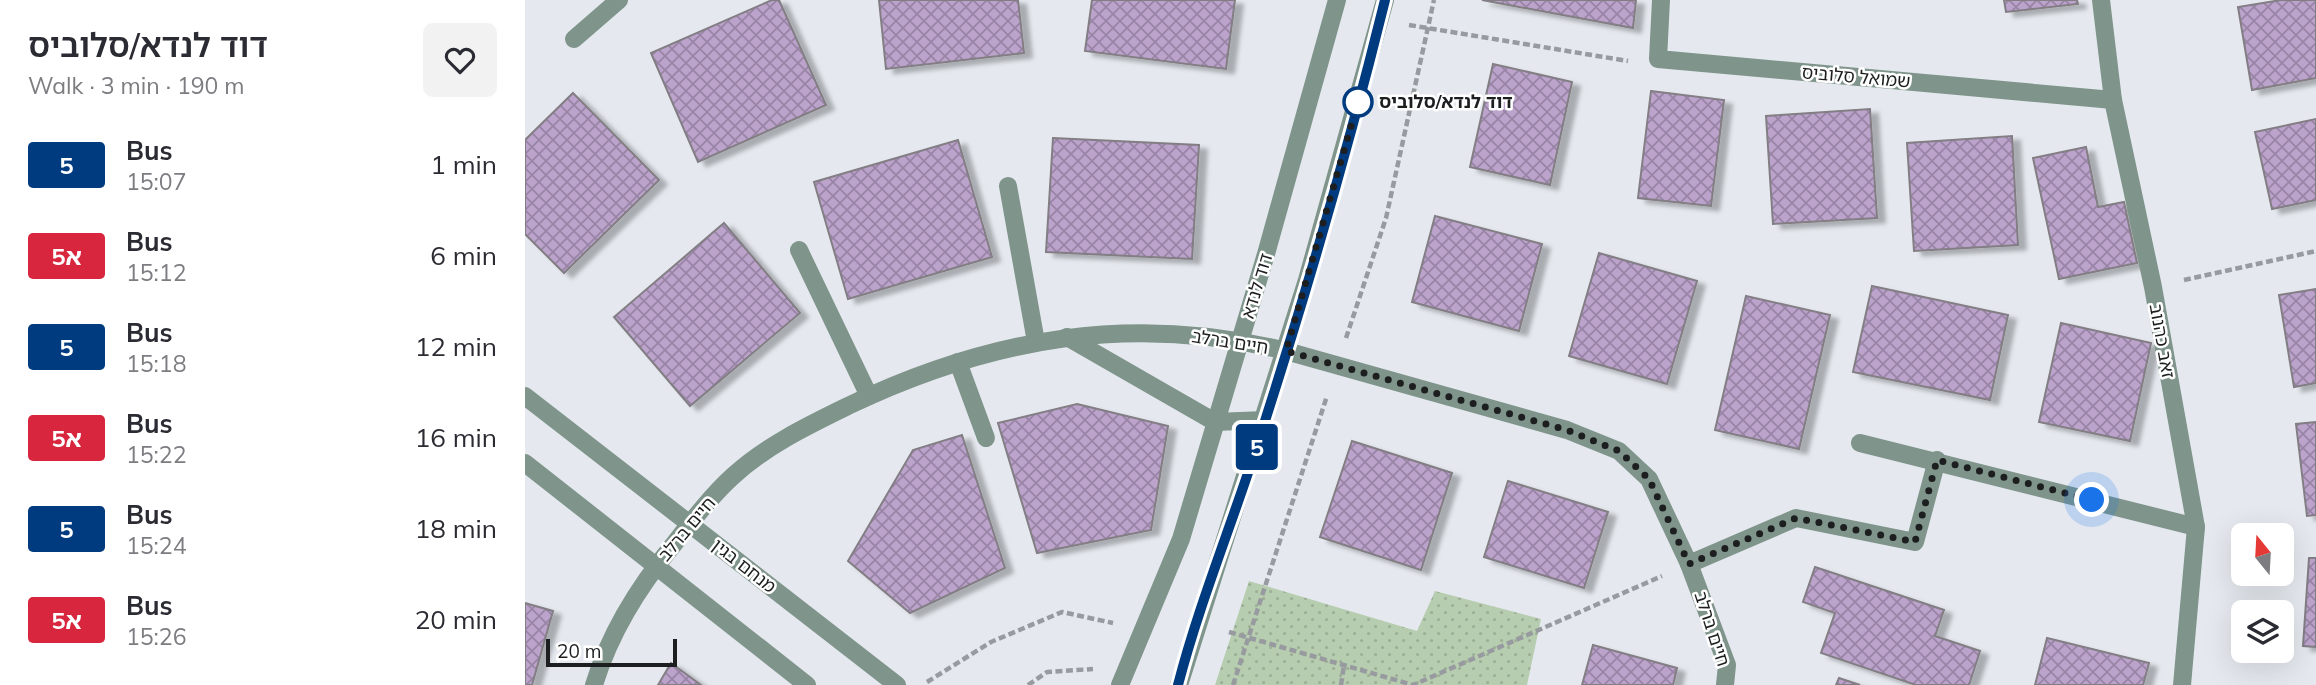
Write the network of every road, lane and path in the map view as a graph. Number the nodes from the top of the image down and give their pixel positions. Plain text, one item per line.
1 (619, 0) edge
2 (1337, 0) edge
3 (1385, 0) edge
4 (1661, 0) edge
5 (2101, 0) edge
6 (1380, 20) junction
7 (574, 39) dead end
8 (1658, 59) junction
9 (2113, 100) junction
10 (1007, 186) dead end
11 (799, 250) dead end
12 (2316, 251) edge
13 (2153, 287) junction
14 (1067, 337) junction
15 (1240, 340) junction
16 (1036, 342) junction
17 (1286, 351) junction
18 (958, 362) junction
19 (525, 396) edge
20 (869, 396) junction
21 (1265, 420) junction
22 (1215, 422) junction
23 (986, 438) dead end
24 (1860, 443) dead end
25 (1937, 460) junction
26 (525, 463) edge
27 (690, 524) junction
28 (2196, 527) junction
29 (1689, 564) junction
30 (656, 566) junction
31 (1198, 623) junction
32 (1145, 629) junction
33 (1344, 665) junction
34 (1122, 681) edge
35 (594, 685) edge
36 (807, 685) edge
37 (897, 685) edge
38 (923, 685) edge
39 (1028, 685) edge
40 (1178, 685) edge
41 (1341, 685) edge
42 (1413, 685) edge
43 (1725, 685) edge
44 (2182, 685) edge

1 - 7 street
2 - 15 street, דוד לנדא
3 - 6 street
4 - 8 street
5 - 9 street, זאב כהנוב
6 - 8 path
6 - 17 street
8 - 9 street, שמואל סלוביס
9 - 13 street, זאב כהנוב
10 - 16 street
11 - 20 street
12 - 13 path
13 - 28 street, זאב כהנוב
14 - 15 street, חיים ברלב
14 - 16 street, חיים ברלב
14 - 22 street
15 - 17 street, חיים ברלב
15 - 22 street, דוד לנדא
16 - 18 street, חיים ברלב
17 - 21 street
17 - 29 street, חיים ברלב
18 - 20 street, חיים ברלב
18 - 23 street
19 - 27 street, מנחם בגין
20 - 27 street, חיים ברלב
21 - 22 street
21 - 31 street
22 - 32 street, דוד לנדא
24 - 25 street
25 - 28 street
25 - 29 street
26 - 30 street
27 - 30 street, חיים ברלב
27 - 37 street, מנחם בגין
28 - 44 street, זאב כהנוב
29 - 42 path
29 - 43 street, חיים ברלב
30 - 35 street, חיים ברלב
30 - 36 street
31 - 33 path
31 - 40 street
32 - 34 street, דוד לנדא
32 - 38 path
33 - 41 path
33 - 42 path
34 - 39 path

